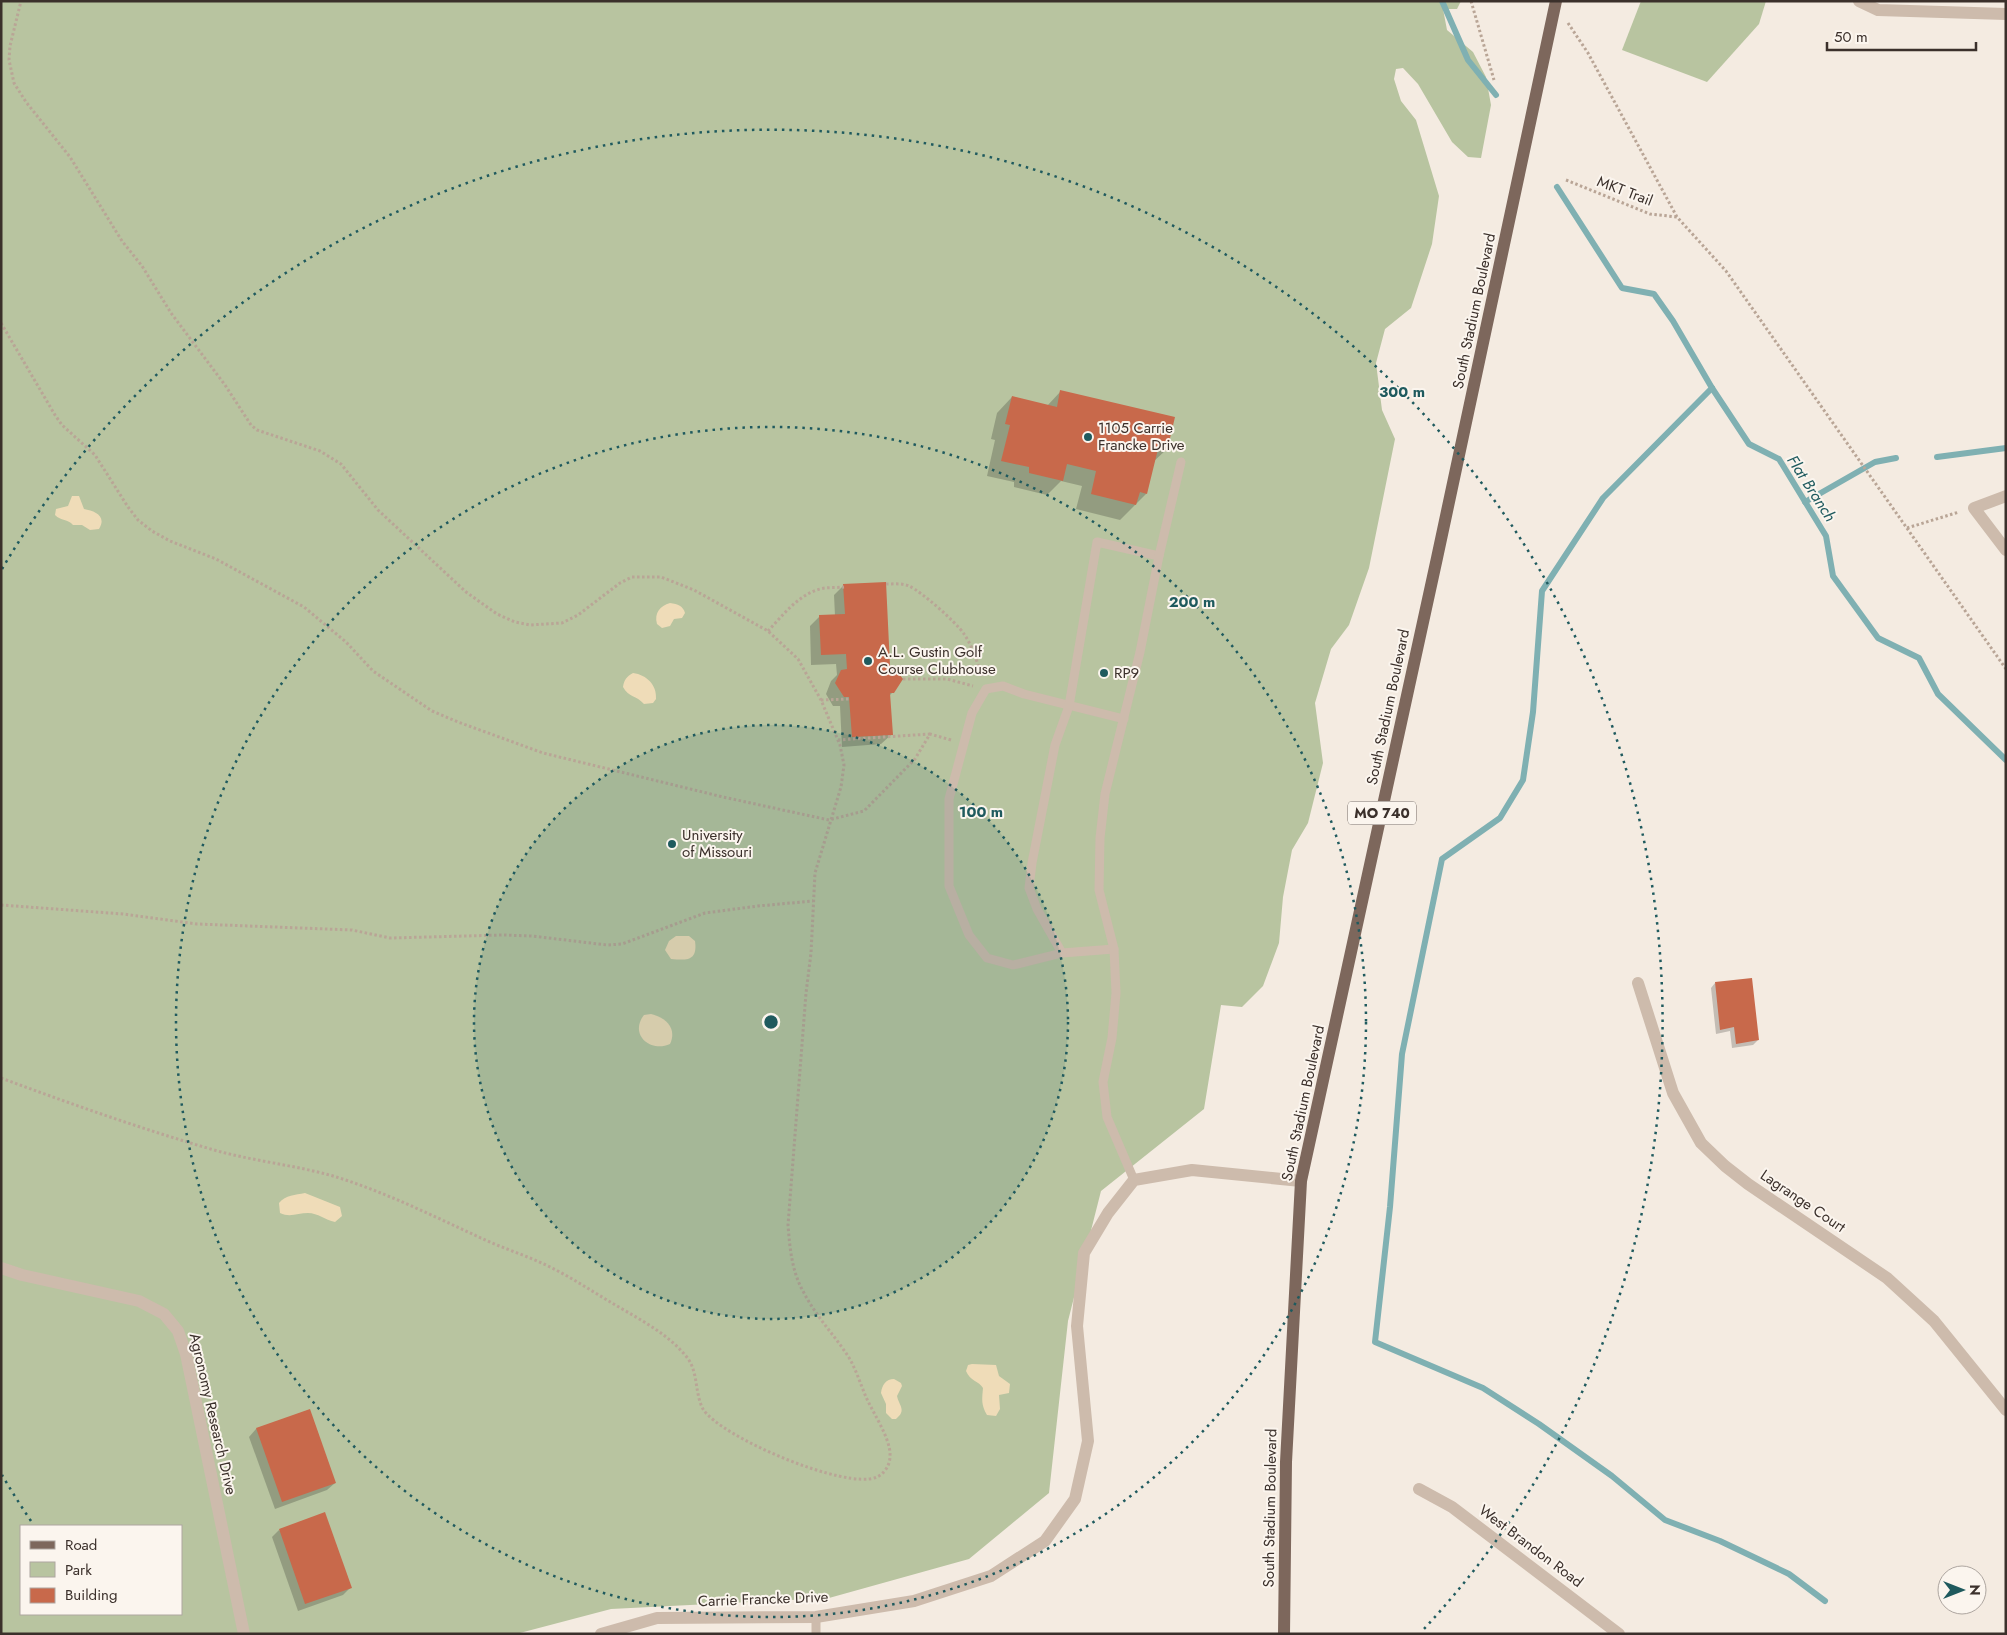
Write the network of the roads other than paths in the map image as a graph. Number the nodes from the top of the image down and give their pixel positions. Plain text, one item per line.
1 (1859, 1) edge
2 (1556, 3) edge
3 (2006, 14) edge
4 (1181, 462) dead end
5 (2006, 496) edge
6 (2006, 550) edge
7 (1158, 556) junction
8 (1069, 706) junction
9 (1124, 719) junction
10 (1114, 948) junction
11 (1062, 953) junction
12 (1638, 983) dead end
13 (1134, 1180) junction
14 (1302, 1181) junction
15 (1, 1268) edge
16 (2006, 1410) edge
17 (1419, 1489) dead end
18 (816, 1616) junction
19 (630, 1629) edge
20 (244, 1634) edge
21 (600, 1634) edge
22 (816, 1634) edge
23 (1284, 1634) edge
24 (1619, 1634) edge

1 - 3 street
2 - 14 main road, South Stadium Boulevard / MO 740
4 - 7 lane
5 - 6 street
7 - 8 lane
7 - 9 lane
8 - 9 lane
8 - 11 lane
8 - 11 lane
9 - 10 lane
10 - 11 lane
10 - 13 lane
12 - 16 street, Lagrange Court
13 - 14 street
13 - 18 street, Carrie Francke Drive
14 - 23 main road, South Stadium Boulevard / MO 740
15 - 20 street, Agronomy Research Drive
17 - 24 street, West Brandon Road
18 - 19 street, Carrie Francke Drive
18 - 22 lane
19 - 21 street, Carrie Francke Drive

